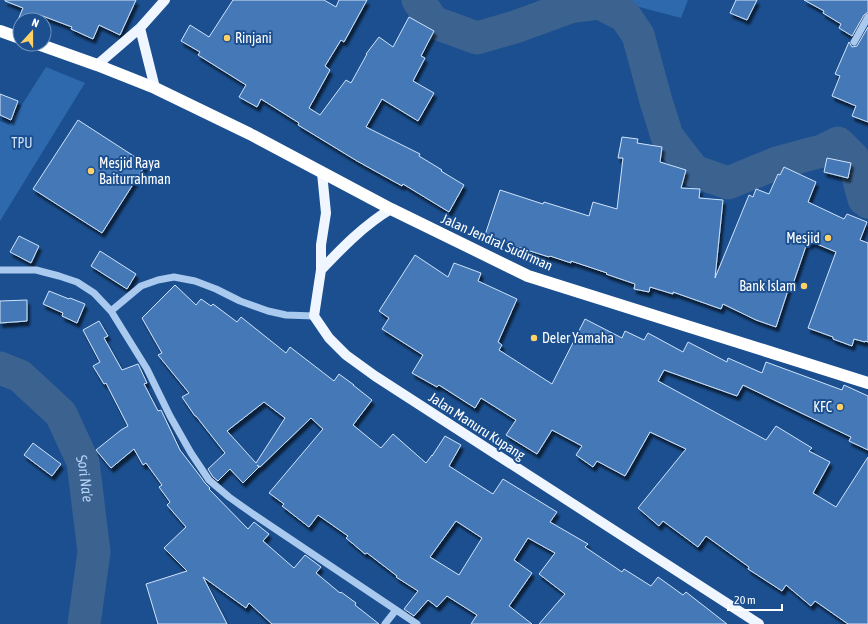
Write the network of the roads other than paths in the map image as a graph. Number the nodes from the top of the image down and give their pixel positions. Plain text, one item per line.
1 (165, 0) edge
2 (868, 17) edge
3 (140, 28) junction
4 (0, 30) edge
5 (12, 35) edge
6 (854, 42) dead end
7 (52, 49) edge
8 (97, 65) junction
9 (155, 88) junction
10 (322, 173) junction
11 (391, 209) junction
12 (0, 270) edge
13 (321, 270) junction
14 (111, 310) junction
15 (314, 316) junction
16 (868, 383) edge
17 (396, 610) junction
18 (385, 624) edge
19 (417, 624) edge
20 (758, 624) edge

1 - 3 main road
2 - 6 street
3 - 8 main road
3 - 9 main road
4 - 5 highway
7 - 8 highway, Jalan Jendral Sudirman
8 - 9 highway, Jalan Jendral Sudirman
9 - 10 highway, Jalan Jendral Sudirman
10 - 11 highway, Jalan Jendral Sudirman
10 - 13 main road
11 - 13 main road
11 - 16 highway, Jalan Jendral Sudirman
12 - 14 street
13 - 15 main road
14 - 15 street
14 - 17 street
15 - 20 main road, Jalan Manuru Kupang
17 - 18 street
17 - 19 street

